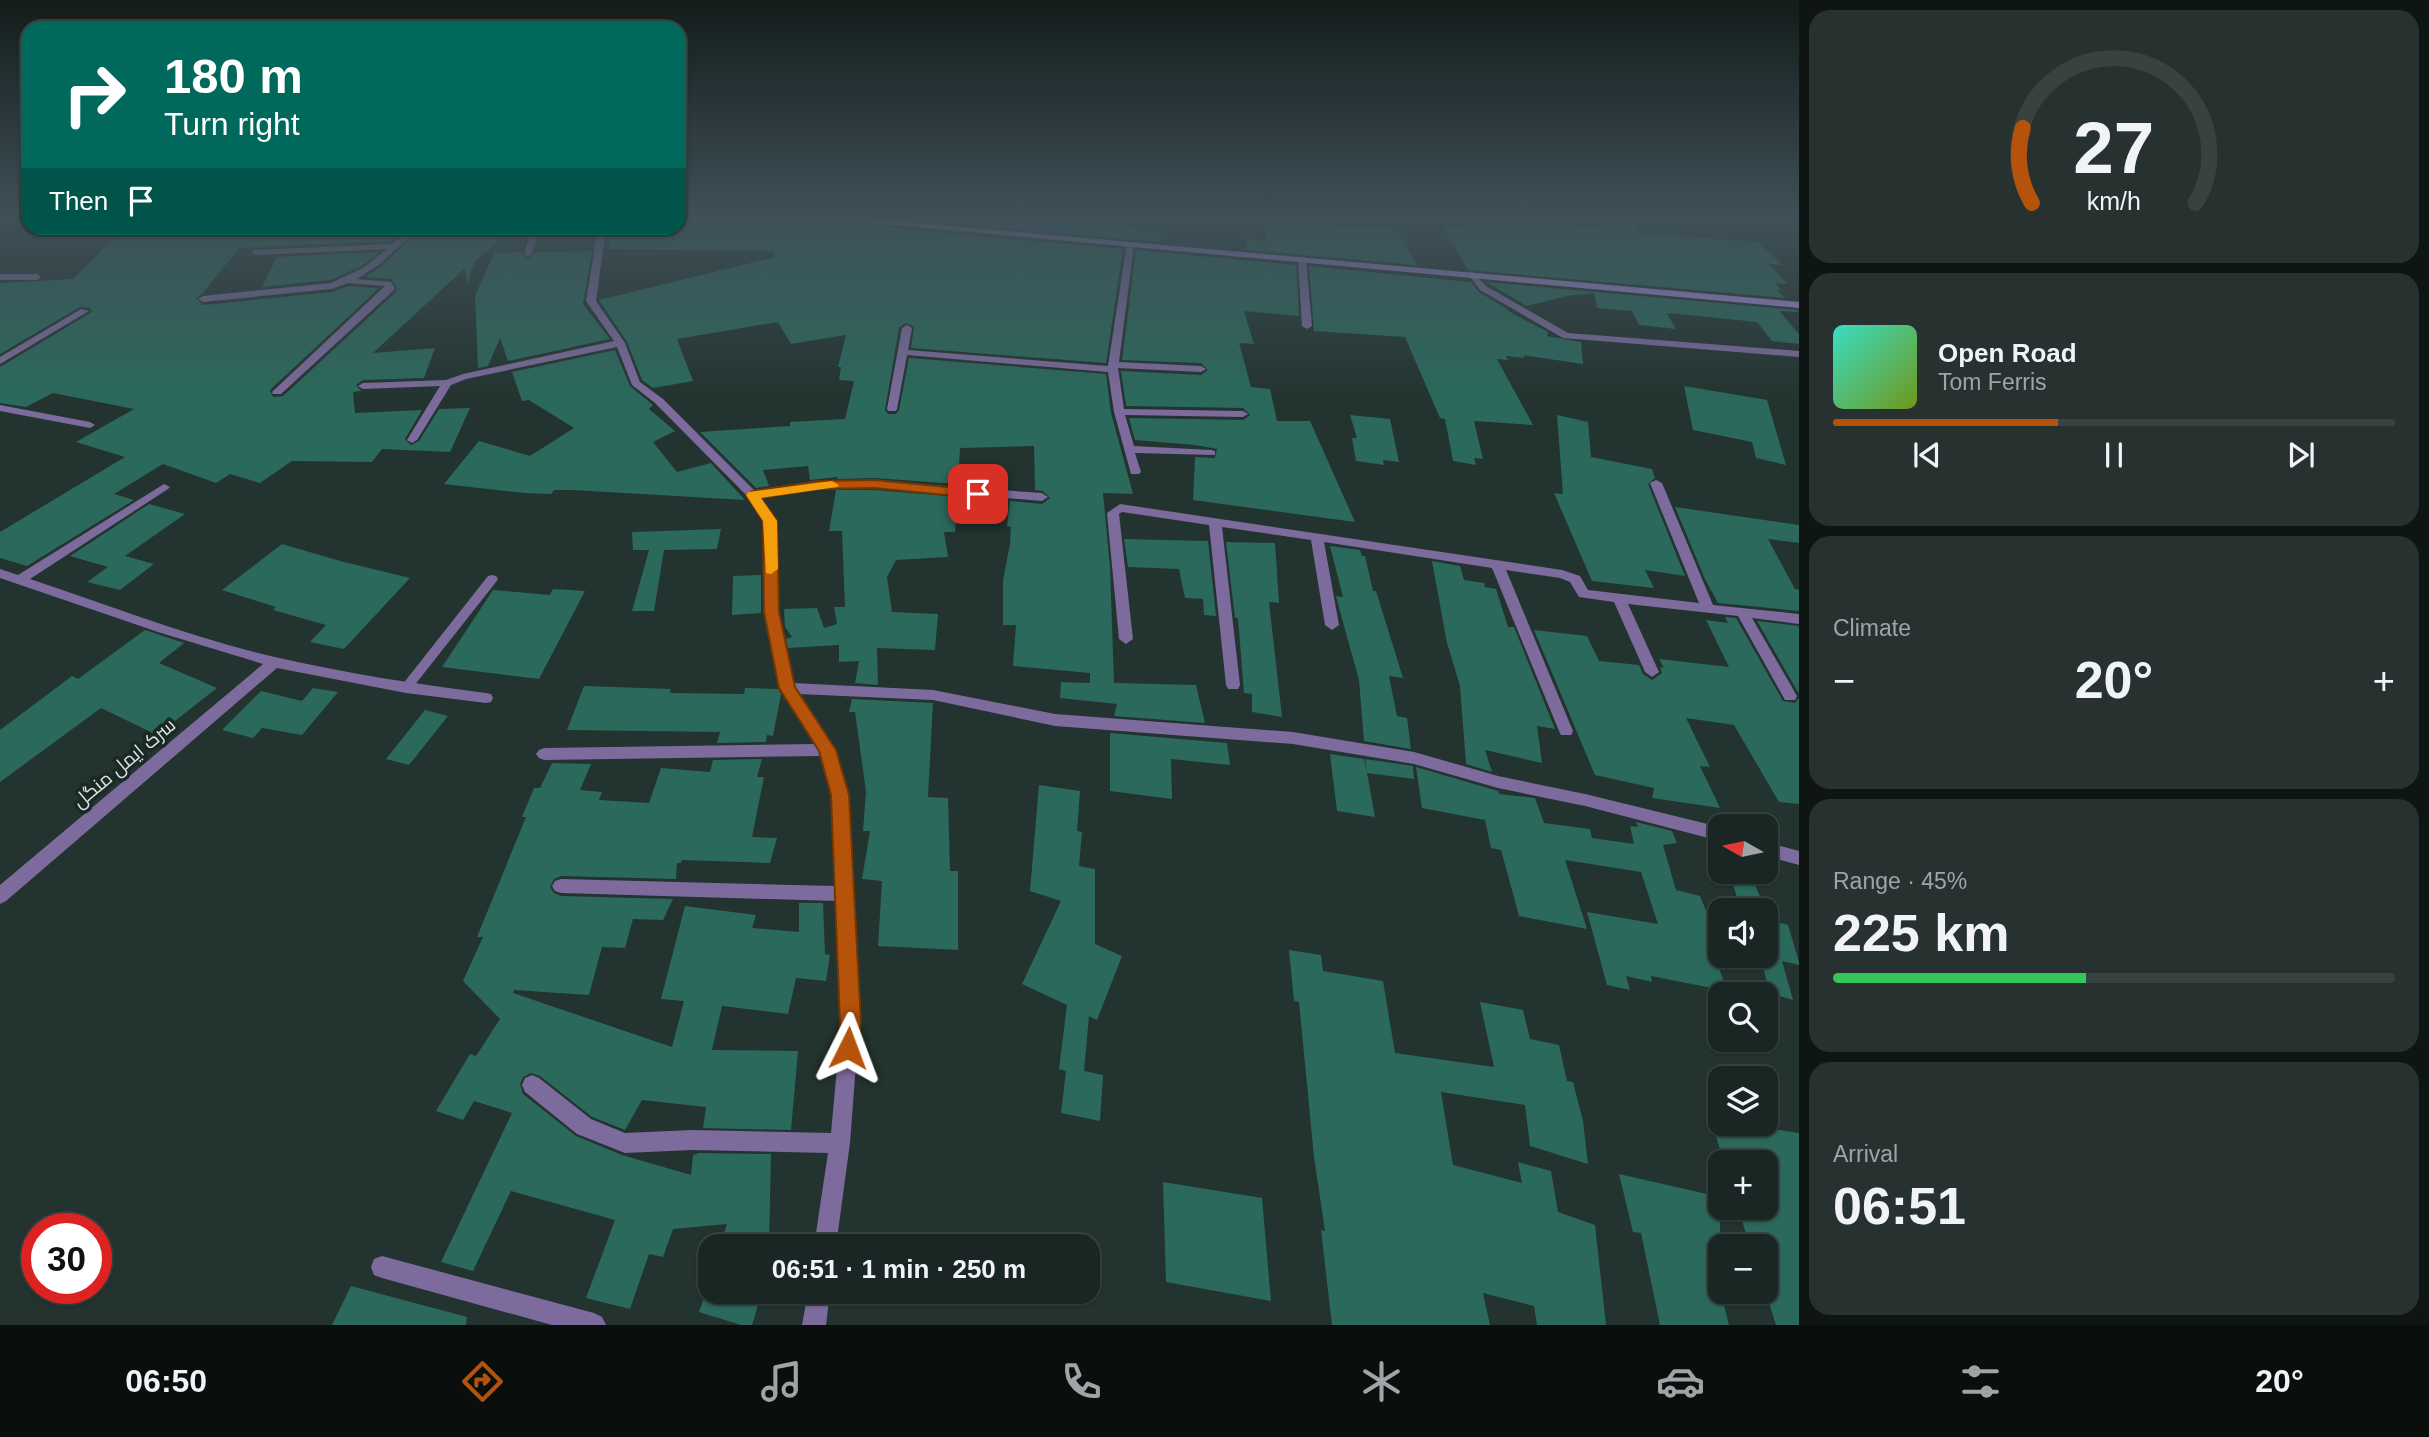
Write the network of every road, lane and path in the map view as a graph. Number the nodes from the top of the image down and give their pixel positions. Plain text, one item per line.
1 (356, 278) edge
2 (594, 278) edge
3 (1126, 278) edge
4 (1303, 278) edge
5 (1475, 278) edge
6 (1512, 278) edge
7 (350, 281) junction
8 (203, 299) dead end
9 (1799, 305) edge
10 (84, 311) dead end
11 (1307, 326) dead end
12 (907, 328) dead end
13 (620, 343) junction
14 (902, 352) junction
15 (1799, 354) edge
16 (0, 361) edge
17 (1114, 367) junction
18 (1201, 369) dead end
19 (447, 383) junction
20 (363, 386) dead end
21 (277, 392) dead end
22 (0, 408) edge
23 (892, 409) dead end
24 (1119, 412) junction
25 (1243, 414) dead end
26 (90, 425) dead end
27 (412, 440) dead end
28 (1130, 449) junction
29 (1211, 453) dead end
30 (1135, 472) dead end
31 (1656, 484) dead end
32 (164, 487) dead end
33 (752, 495) junction
34 (1042, 497) dead end
35 (1215, 521) junction
36 (1317, 537) junction
37 (1497, 564) junction
38 (0, 573) edge
39 (492, 579) dead end
40 (18, 580) junction
41 (1619, 598) junction
42 (1709, 610) junction
43 (1743, 614) junction
44 (1799, 620) edge
45 (1332, 625) dead end
46 (1126, 639) dead end
47 (274, 662) junction
48 (1652, 672) dead end
49 (1233, 685) dead end
50 (406, 688) junction
51 (787, 688) junction
52 (1790, 696) dead end
53 (486, 698) dead end
54 (1566, 731) dead end
55 (827, 750) junction
56 (544, 754) dead end
57 (1708, 831) edge
58 (1778, 852) edge
59 (1799, 858) edge
60 (561, 886) dead end
61 (845, 894) junction
62 (0, 896) edge
63 (532, 1085) dead end
64 (840, 1143) junction
65 (827, 1234) edge
66 (382, 1267) dead end
67 (817, 1304) edge
68 (594, 1325) edge
69 (814, 1325) edge

1 - 7 street
2 - 13 street
3 - 17 street
4 - 11 street
5 - 15 street
6 - 9 main road
7 - 8 street
7 - 21 street
10 - 16 street
12 - 14 street
13 - 19 street
13 - 33 street
14 - 17 street
14 - 23 street
17 - 18 street
17 - 24 street
19 - 20 street
19 - 27 street
22 - 26 street
24 - 25 street
24 - 28 street
28 - 29 street
28 - 30 street
31 - 42 street
32 - 40 street
33 - 34 street
33 - 51 street
35 - 36 street
35 - 46 street
35 - 49 street
36 - 37 street
36 - 45 street
37 - 41 street
37 - 54 street
38 - 40 street
39 - 50 lane
40 - 47 street
41 - 42 street
41 - 48 street
42 - 43 street
43 - 44 street
43 - 52 street
47 - 50 street
47 - 62 street, سرک ایمل منگل
50 - 53 street
51 - 55 street
51 - 57 street
55 - 56 street
55 - 61 street
58 - 59 street
60 - 61 street
61 - 64 street
63 - 64 street
64 - 65 street
66 - 68 street
67 - 69 street

